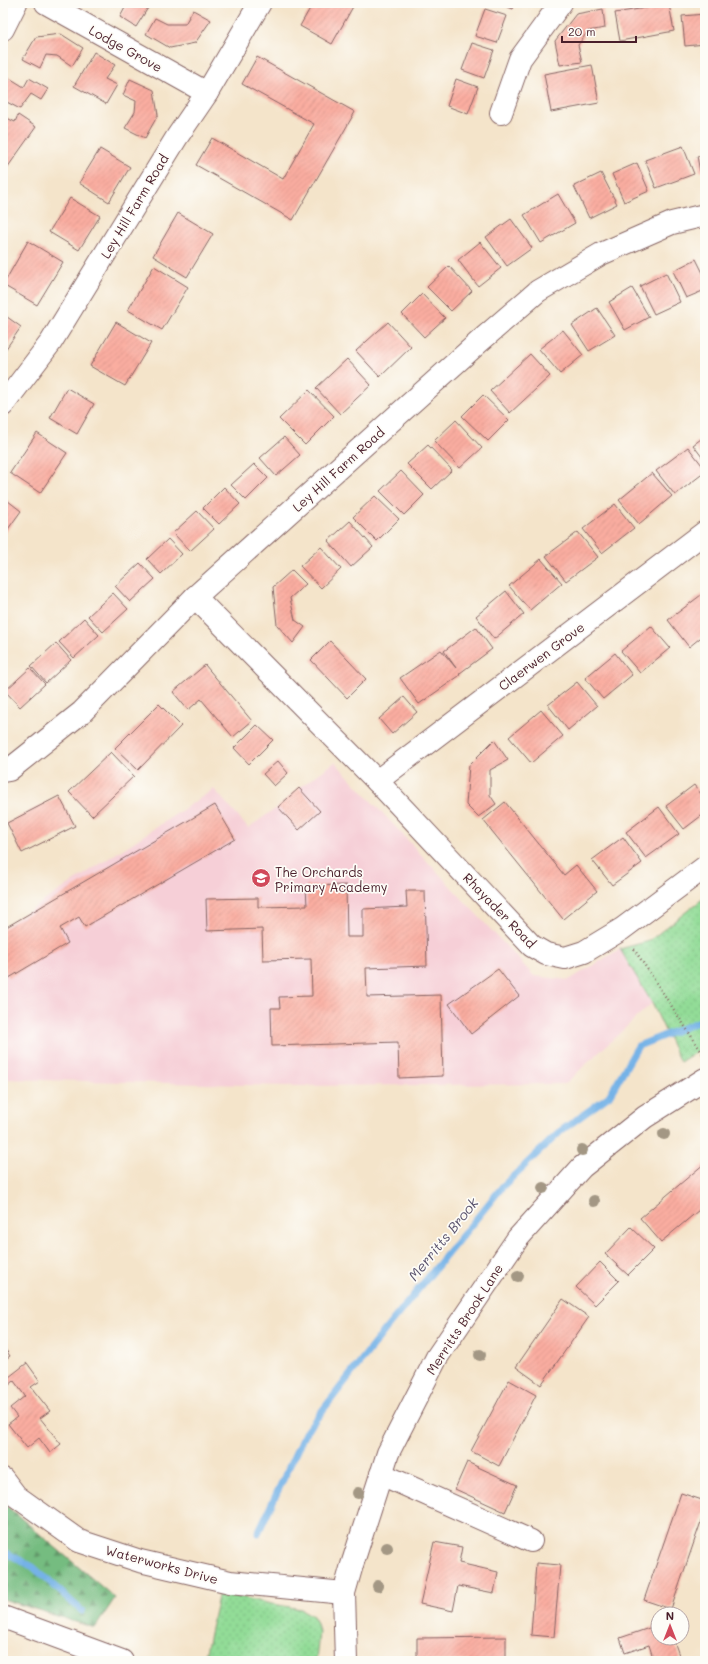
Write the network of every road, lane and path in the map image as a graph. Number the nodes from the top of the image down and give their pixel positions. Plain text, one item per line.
1 (16, 3) edge
2 (46, 3) edge
3 (260, 3) edge
4 (561, 3) edge
5 (3, 28) edge
6 (206, 93) junction
7 (501, 113) dead end
8 (705, 215) edge
9 (3, 405) edge
10 (705, 532) edge
11 (196, 597) junction
12 (3, 771) edge
13 (377, 781) junction
14 (705, 867) edge
15 (622, 929) junction
16 (705, 1057) edge
17 (705, 1079) edge
18 (381, 1474) junction
19 (3, 1478) edge
20 (531, 1541) dead end
21 (344, 1593) junction
22 (3, 1617) edge
23 (122, 1661) edge
24 (346, 1661) edge

1 - 5 street
2 - 6 street, Lodge Grove
3 - 6 street, Ley Hill Farm Road
4 - 7 street
6 - 9 street, Ley Hill Farm Road
8 - 11 street, Ley Hill Farm Road
10 - 13 street, Claerwen Grove
11 - 12 street, Ley Hill Farm Road
11 - 13 street, Rhayader Road
13 - 15 street, Rhayader Road
14 - 15 street, Rhayader Road
15 - 16 path
17 - 18 street, Merritts Brook Lane
18 - 20 street
18 - 21 street, Merritts Brook Lane
19 - 21 street, Waterworks Drive
21 - 24 street, Merritts Brook Lane
22 - 23 street

